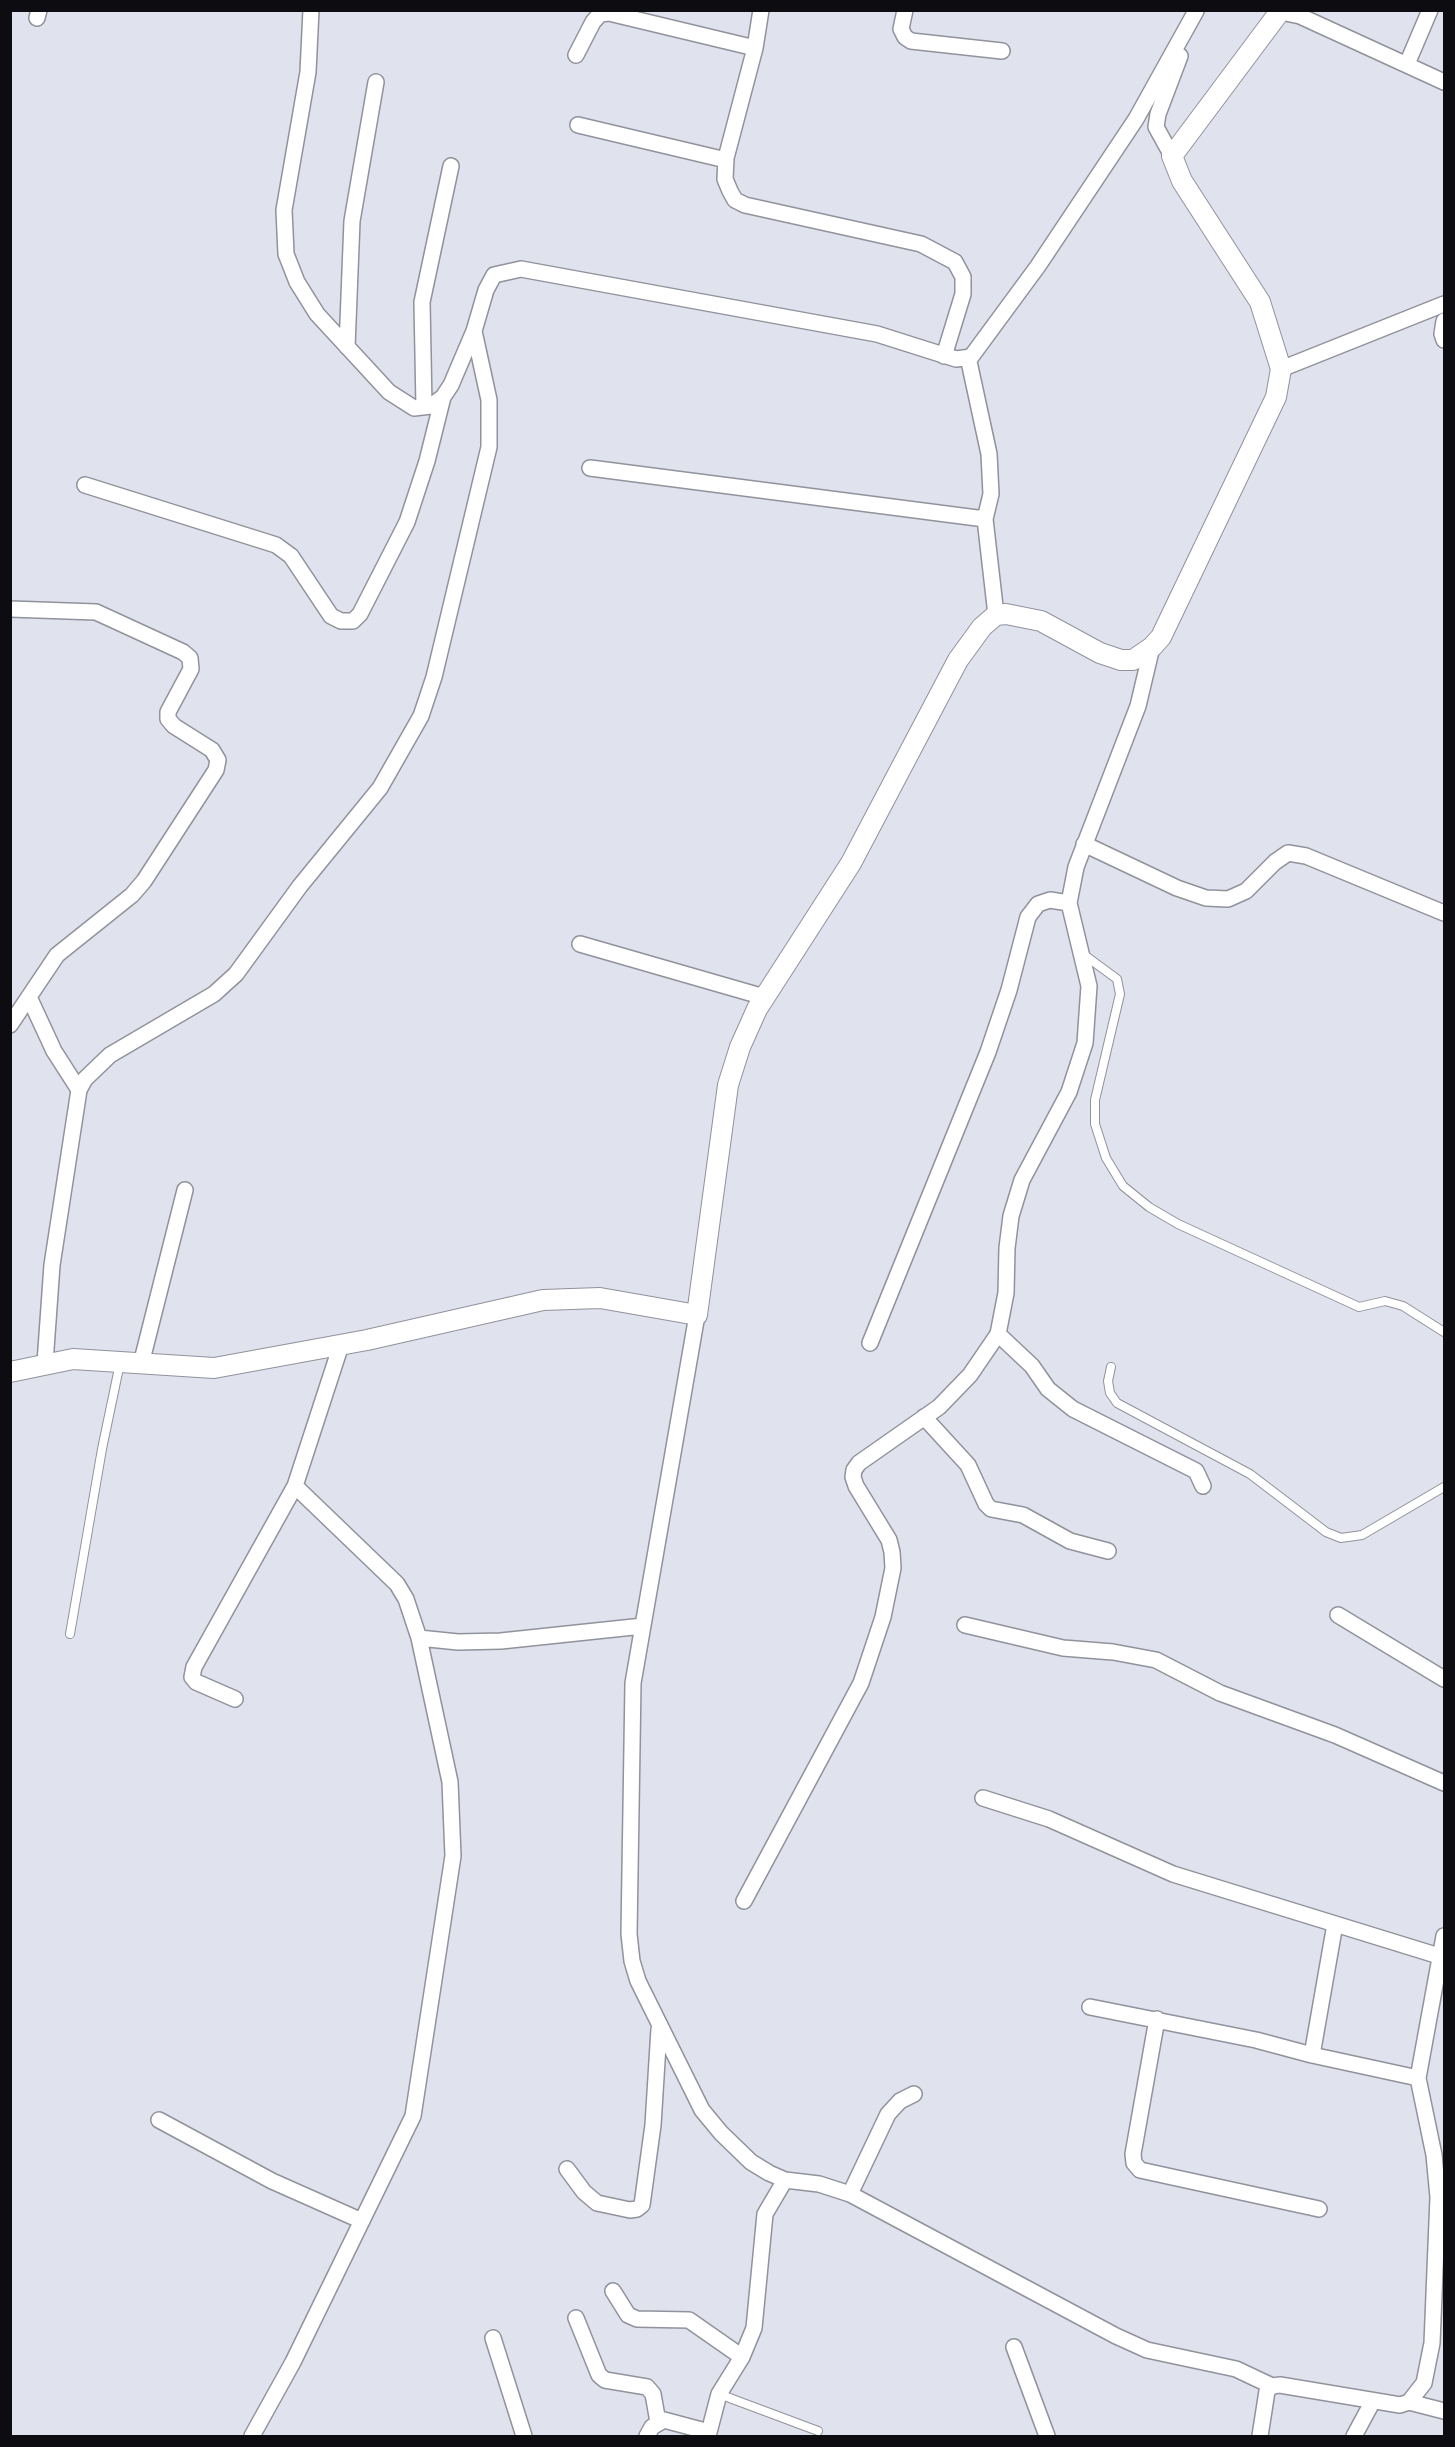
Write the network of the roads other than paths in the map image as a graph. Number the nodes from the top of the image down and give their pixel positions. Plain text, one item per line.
1 (311, 10) edge
2 (761, 10) edge
3 (905, 10) edge
4 (1430, 10) edge
5 (1196, 11) edge
6 (1281, 11) edge
7 (755, 48) junction
8 (1002, 51) dead end
9 (576, 56) dead end
10 (1407, 64) junction
11 (376, 82) dead end
12 (1444, 82) edge
13 (578, 125) dead end
14 (1172, 156) junction
15 (726, 160) junction
16 (451, 166) dead end
17 (1444, 304) edge
18 (1444, 321) edge
19 (474, 331) junction
20 (1444, 340) edge
21 (347, 347) junction
22 (944, 356) junction
23 (969, 357) junction
24 (1281, 369) junction
25 (443, 397) junction
26 (424, 407) junction
27 (590, 468) dead end
28 (85, 485) dead end
29 (985, 519) junction
30 (10, 609) edge
31 (996, 615) junction
32 (1152, 647) junction
33 (1084, 844) junction
34 (1069, 903) junction
35 (1444, 913) edge
36 (580, 944) dead end
37 (1081, 953) junction
38 (29, 997) junction
39 (764, 997) junction
40 (10, 1024) edge
41 (80, 1090) junction
42 (185, 1190) dead end
43 (697, 1315) junction
44 (1444, 1332) edge
45 (998, 1334) junction
46 (870, 1343) dead end
47 (341, 1345) junction
48 (121, 1361) junction
49 (45, 1363) junction
50 (141, 1364) junction
51 (1111, 1367) dead end
52 (10, 1372) edge
53 (924, 1417) junction
54 (295, 1486) junction
55 (1203, 1486) dead end
56 (1444, 1487) edge
57 (1108, 1551) dead end
58 (1338, 1615) dead end
59 (965, 1625) dead end
60 (643, 1626) junction
61 (70, 1635) dead end
62 (419, 1638) junction
63 (1444, 1679) edge
64 (235, 1699) dead end
65 (1444, 1783) edge
66 (983, 1798) dead end
67 (744, 1901) dead end
68 (1335, 1924) junction
69 (1444, 1936) edge
70 (1439, 1956) junction
71 (1090, 2007) dead end
72 (1157, 2019) junction
73 (660, 2026) junction
74 (1312, 2055) junction
75 (1411, 2076) junction
76 (914, 2094) dead end
77 (159, 2120) dead end
78 (567, 2169) dead end
79 (785, 2180) junction
80 (850, 2194) junction
81 (1319, 2209) dead end
82 (362, 2221) junction
83 (613, 2291) dead end
84 (576, 2318) dead end
85 (493, 2338) dead end
86 (1014, 2347) dead end
87 (742, 2357) junction
88 (1272, 2386) junction
89 (719, 2394) junction
90 (1373, 2401) junction
91 (1410, 2402) junction
92 (1444, 2411) edge
93 (658, 2422) junction
94 (818, 2430) dead end
95 (709, 2434) edge
96 (252, 2436) edge
97 (524, 2436) edge
98 (647, 2436) edge
99 (1047, 2436) edge
100 (1260, 2436) edge
101 (1354, 2436) edge

1 - 21 street
2 - 7 street
3 - 8 street
4 - 10 street
5 - 14 street
5 - 23 street
6 - 10 street
6 - 14 street
7 - 9 street
7 - 15 street
10 - 12 street
11 - 21 street
13 - 15 street
14 - 24 street
15 - 22 street
16 - 26 street
17 - 24 street
18 - 20 street
19 - 22 street
19 - 25 street
19 - 41 street
21 - 26 street
22 - 23 street
23 - 29 street
24 - 32 street
25 - 26 street
25 - 28 street
27 - 29 street
29 - 31 street
30 - 38 street
31 - 32 street
31 - 39 street
32 - 33 street
33 - 34 street
33 - 35 street
34 - 37 street
34 - 46 street
36 - 39 street
37 - 44 lane
37 - 45 street
38 - 40 street
38 - 41 street
39 - 43 street
41 - 49 street
42 - 50 street
43 - 47 street
43 - 60 street
45 - 53 street
45 - 55 street
47 - 50 street
47 - 54 street
48 - 49 street
48 - 50 street
48 - 61 lane
49 - 52 street
51 - 56 lane
53 - 57 street
53 - 67 street
54 - 62 street
54 - 64 street
58 - 63 street
59 - 65 street
60 - 62 street
60 - 73 street
62 - 82 street
66 - 68 street
68 - 70 street
68 - 74 street
69 - 70 street
70 - 75 street
71 - 72 street
72 - 74 street
72 - 81 street
73 - 78 street
73 - 79 street
74 - 75 street
75 - 91 street
76 - 80 street
77 - 82 street
79 - 80 street
79 - 87 street
80 - 88 street
82 - 96 street
83 - 87 street
84 - 93 street
85 - 97 street
86 - 99 street
87 - 89 street
88 - 90 street
88 - 100 street
89 - 94 lane
89 - 95 street
90 - 91 street
90 - 101 street
91 - 92 street
93 - 95 street
93 - 98 street

